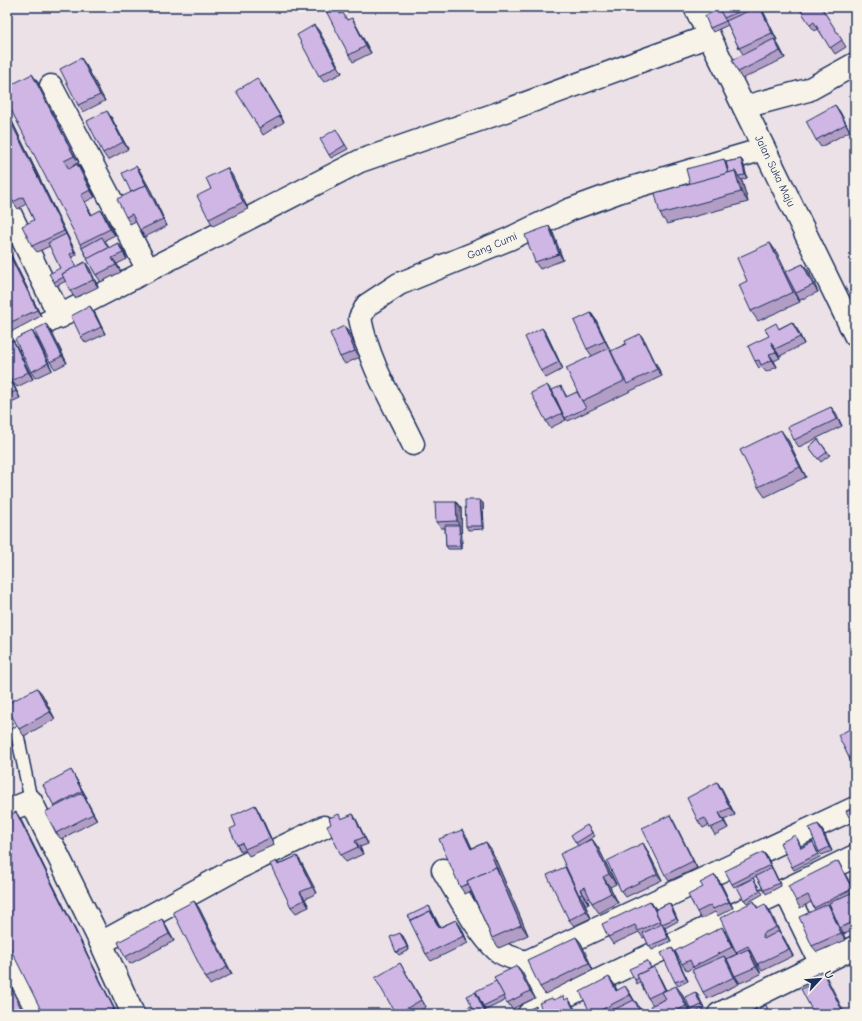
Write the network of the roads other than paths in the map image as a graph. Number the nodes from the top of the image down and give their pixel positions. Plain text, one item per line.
1 (695, 7) edge
2 (709, 36) junction
3 (855, 64) edge
4 (51, 86) dead end
5 (744, 107) junction
6 (764, 149) junction
7 (7, 207) edge
8 (148, 270) junction
9 (60, 317) junction
10 (855, 335) edge
11 (7, 343) edge
12 (413, 444) dead end
13 (17, 733) edge
14 (31, 801) junction
15 (855, 808) edge
16 (7, 811) edge
17 (324, 827) dead end
18 (855, 856) edge
19 (443, 870) dead end
20 (785, 890) junction
21 (101, 943) junction
22 (855, 947) edge
23 (7, 957) edge
24 (526, 962) junction
25 (821, 964) junction
26 (538, 1009) edge
27 (34, 1014) edge
28 (133, 1014) edge
29 (719, 1014) edge

1 - 2 street, Jalan Suka Maju
2 - 5 street, Jalan Suka Maju
2 - 8 street
3 - 5 street
4 - 8 street
5 - 6 street, Jalan Suka Maju
6 - 10 street, Jalan Suka Maju
6 - 12 street, Gang Cumi
7 - 9 street
8 - 9 street
9 - 11 street
13 - 14 lane
14 - 16 street
14 - 21 street
15 - 24 street
17 - 21 street
18 - 20 street
19 - 24 street
20 - 25 street
20 - 26 street
21 - 28 street
22 - 25 street
23 - 27 street
24 - 26 street
25 - 29 street

